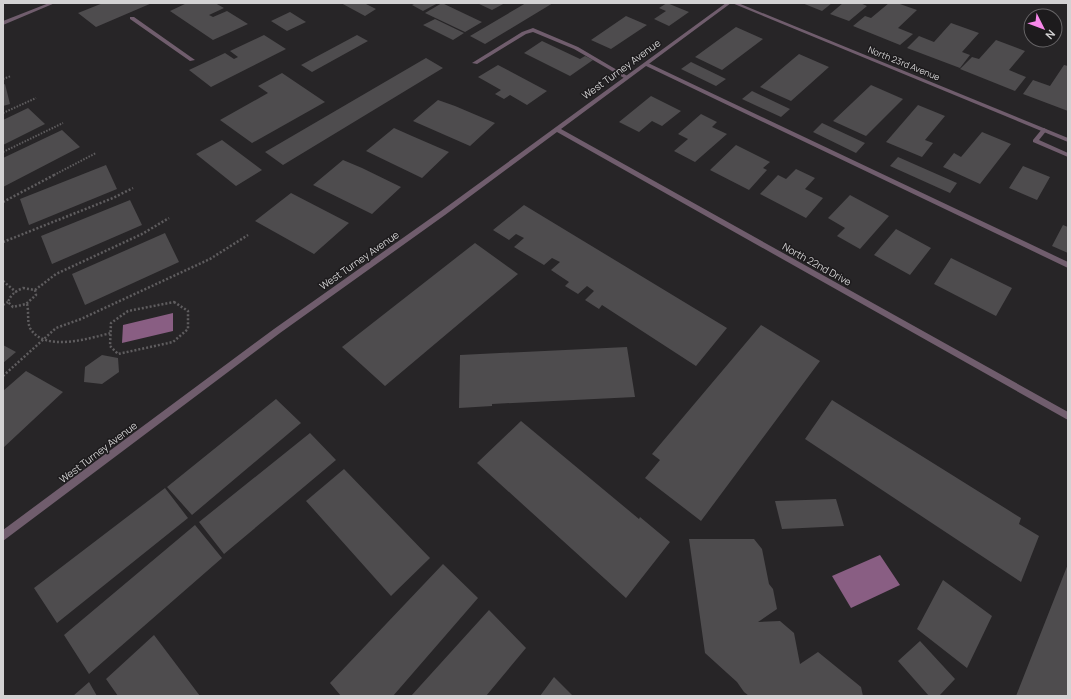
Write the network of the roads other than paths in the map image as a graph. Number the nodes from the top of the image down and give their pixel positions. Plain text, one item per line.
1 (53, 3) edge
2 (729, 3) edge
3 (734, 3) edge
4 (132, 18) dead end
5 (3, 23) edge
6 (192, 60) dead end
7 (475, 63) dead end
8 (646, 64) junction
9 (626, 77) junction
10 (556, 129) junction
11 (1044, 130) junction
12 (1068, 140) edge
13 (1068, 155) edge
14 (1068, 265) edge
15 (1068, 416) edge
16 (3, 536) edge

1 - 5 street
2 - 8 street, West Turney Avenue
3 - 11 street, North 23rd Avenue
4 - 6 street
7 - 9 street
8 - 9 street, West Turney Avenue
8 - 14 street
9 - 10 street, West Turney Avenue
10 - 15 street, North 22nd Drive
10 - 16 street, West Turney Avenue
11 - 12 street, North 23rd Avenue
11 - 13 street

